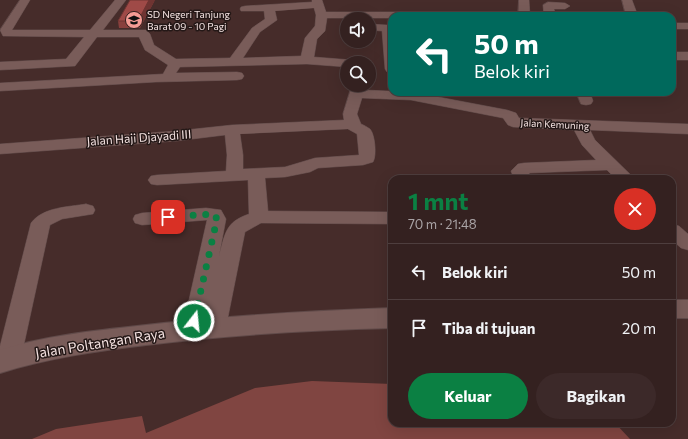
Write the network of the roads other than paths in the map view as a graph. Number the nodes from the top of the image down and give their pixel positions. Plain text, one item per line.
1 (25, 0) edge
2 (121, 0) edge
3 (524, 0) edge
4 (627, 0) edge
5 (565, 6) dead end
6 (269, 8) junction
7 (245, 9) dead end
8 (320, 11) edge
9 (524, 12) edge
10 (549, 12) edge
11 (631, 12) edge
12 (388, 15) edge
13 (340, 22) edge
14 (676, 24) edge
15 (688, 25) edge
16 (376, 27) edge
17 (388, 29) edge
18 (94, 34) junction
19 (676, 56) edge
20 (688, 56) edge
21 (235, 60) junction
22 (307, 60) junction
23 (175, 63) junction
24 (340, 63) edge
25 (0, 66) edge
26 (237, 76) dead end
27 (168, 78) junction
28 (0, 87) edge
29 (357, 92) edge
30 (376, 92) edge
31 (388, 93) edge
32 (411, 96) edge
33 (352, 124) junction
34 (579, 125) junction
35 (688, 129) edge
36 (232, 130) junction
37 (0, 149) edge
38 (612, 165) junction
39 (256, 174) junction
40 (234, 175) junction
41 (522, 175) edge
42 (622, 175) edge
43 (157, 180) dead end
44 (86, 210) dead end
45 (259, 217) junction
46 (388, 218) edge
47 (142, 219) dead end
48 (676, 234) edge
49 (688, 244) edge
50 (676, 309) edge
51 (688, 309) edge
52 (388, 318) edge
53 (202, 328) junction
54 (4, 360) edge

1 - 18 street
2 - 18 street
3 - 9 street
4 - 11 street
5 - 10 street
6 - 7 street
6 - 8 street
6 - 21 street
8 - 12 street
8 - 13 street
8 - 22 street
14 - 15 street
16 - 17 street
18 - 23 street
18 - 25 street
19 - 20 street
21 - 22 street
21 - 23 street
22 - 24 street
23 - 27 street
26 - 27 street
27 - 28 street
29 - 33 street
30 - 31 street, Jalan Kemuning
32 - 34 street, Jalan Kemuning
33 - 36 street, Jalan Haji Djayadi III
33 - 39 street
34 - 35 street, Jalan Kemuning
34 - 38 street
36 - 37 street, Jalan Haji Djayadi III
36 - 40 street
38 - 41 street
38 - 42 street
39 - 40 street
39 - 45 street
40 - 43 street
44 - 54 street
45 - 46 street
45 - 53 street
47 - 53 street
48 - 49 street
50 - 51 street
52 - 53 street, Jalan Poltangan Raya
53 - 54 street, Jalan Poltangan Raya

